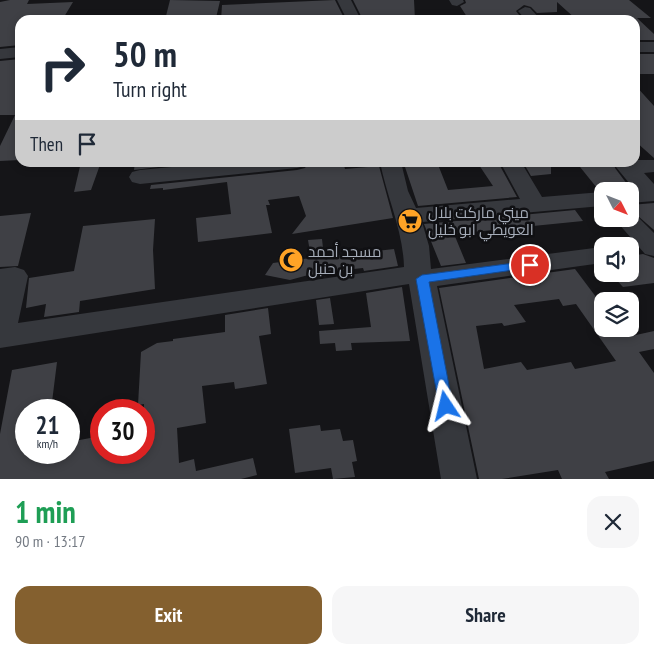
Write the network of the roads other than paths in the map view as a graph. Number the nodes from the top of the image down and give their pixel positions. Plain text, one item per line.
1 (344, 0) edge
2 (352, 15) edge
3 (640, 47) edge
4 (654, 48) edge
5 (15, 52) edge
6 (0, 54) edge
7 (654, 166) edge
8 (245, 167) edge
9 (391, 167) edge
10 (513, 167) edge
11 (627, 167) edge
12 (640, 167) edge
13 (140, 177) dead end
14 (639, 196) edge
15 (594, 200) edge
16 (535, 205) junction
17 (408, 216) junction
18 (635, 228) edge
19 (654, 248) edge
20 (639, 250) edge
21 (594, 256) edge
22 (420, 276) junction
23 (0, 278) edge
24 (0, 336) edge
25 (459, 479) edge

1 - 2 street
3 - 4 street
5 - 6 street
7 - 12 street
8 - 13 street
9 - 17 street
10 - 16 street
11 - 14 street
15 - 16 street
16 - 17 street
17 - 22 street
18 - 19 street
19 - 20 street
21 - 22 street
22 - 24 street
22 - 25 street
23 - 24 street

